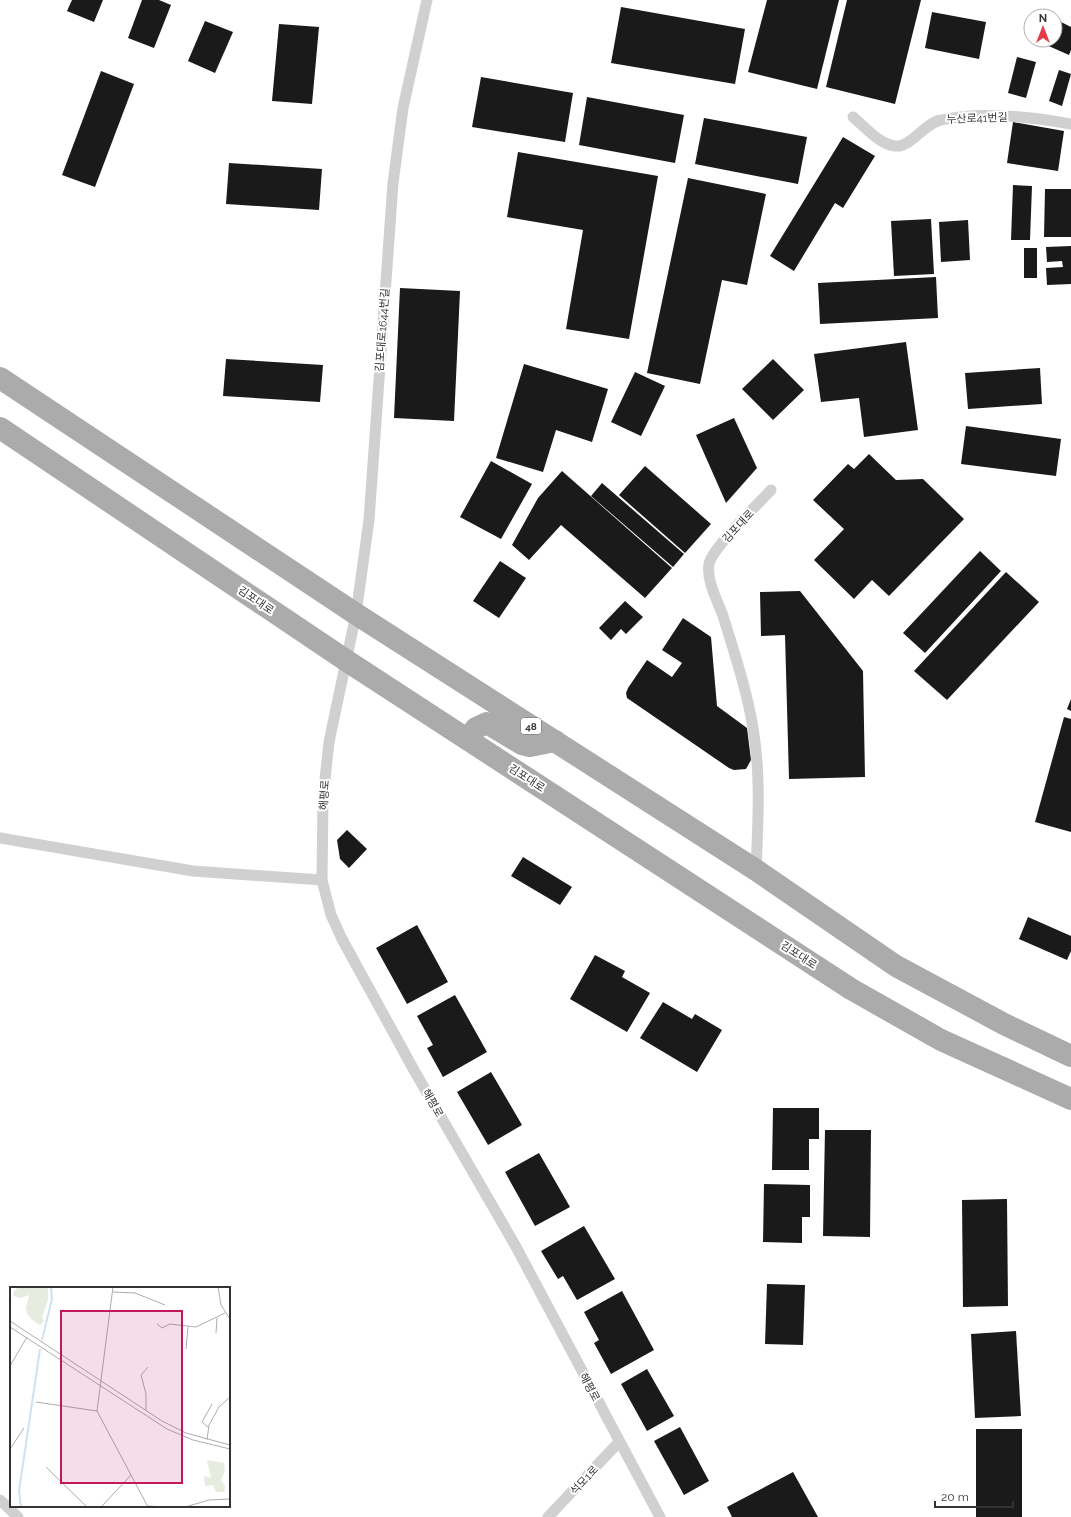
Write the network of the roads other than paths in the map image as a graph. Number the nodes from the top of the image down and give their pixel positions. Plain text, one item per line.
1 (427, 0) edge
2 (853, 117) dead end
3 (1071, 124) edge
4 (0, 378) edge
5 (0, 428) edge
6 (771, 490) dead end
7 (356, 614) junction
8 (347, 661) junction
9 (468, 739) junction
10 (554, 741) junction
11 (0, 838) edge
12 (756, 870) junction
13 (322, 880) junction
14 (1071, 1056) edge
15 (1071, 1099) edge
16 (619, 1442) junction
17 (0, 1500) edge
18 (18, 1517) edge
19 (548, 1517) edge
20 (660, 1517) edge

1 - 7 lane, 김포대로1644번길
2 - 3 lane, 누산로41번길
4 - 7 main road, 48
5 - 8 main road, 김포대로
6 - 12 lane, 김포대로
7 - 8 lane, 김포대로1644번길
7 - 10 main road, 48
8 - 9 main road, 김포대로
8 - 13 lane, 해평로
9 - 10 main road
9 - 15 main road, 김포대로
10 - 12 main road, 48
11 - 13 lane
12 - 14 main road, 48
13 - 16 lane, 해평로
16 - 19 lane, 석모1로
16 - 20 lane, 해평로
17 - 18 lane

